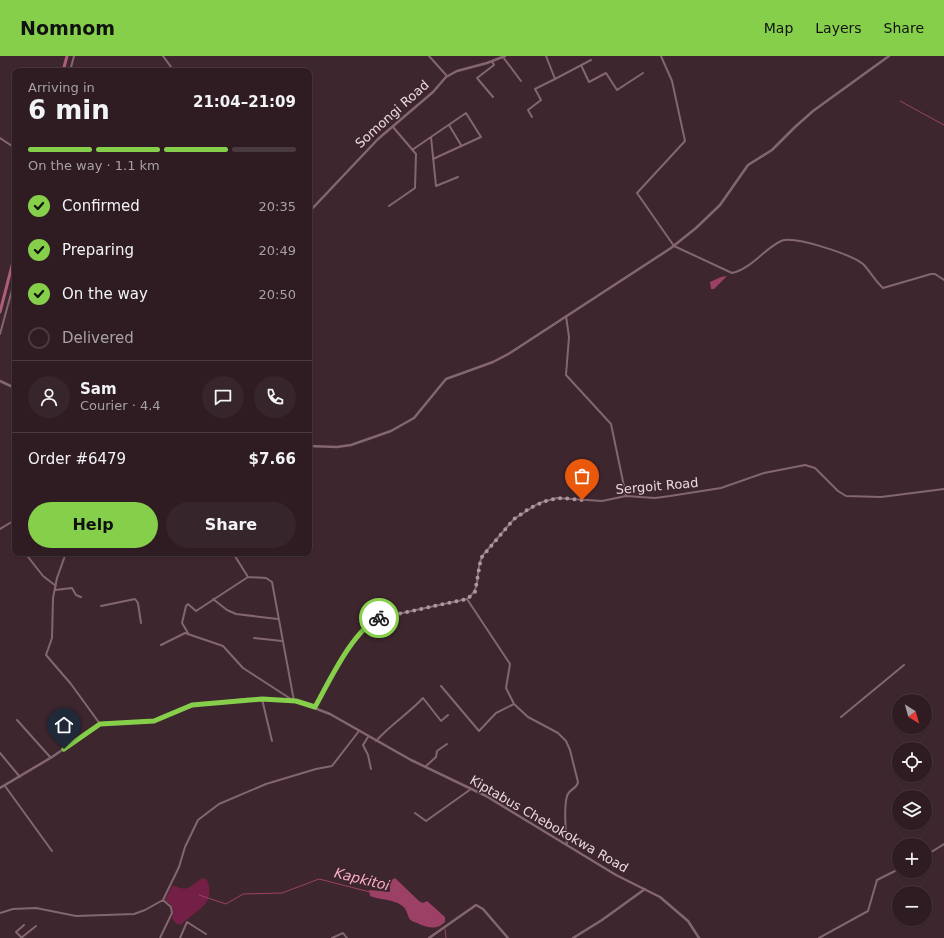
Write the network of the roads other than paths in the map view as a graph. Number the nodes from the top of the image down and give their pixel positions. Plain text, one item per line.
1 (67, 56) edge
2 (74, 56) edge
3 (163, 56) edge
4 (428, 56) edge
5 (546, 56) edge
6 (661, 56) edge
7 (889, 56) edge
8 (504, 57) edge
9 (590, 60) dead end
10 (492, 61) junction
11 (581, 65) junction
12 (64, 68) edge
13 (71, 68) edge
14 (172, 68) edge
15 (644, 73) dead end
16 (447, 76) junction
17 (554, 79) junction
18 (521, 81) dead end
19 (493, 97) dead end
20 (532, 117) dead end
21 (449, 124) junction
22 (393, 127) junction
23 (431, 137) junction
24 (0, 138) edge
25 (461, 145) junction
26 (12, 146) edge
27 (412, 150) junction
28 (433, 158) junction
29 (458, 177) dead end
30 (389, 206) dead end
31 (312, 209) edge
32 (674, 246) junction
33 (12, 269) edge
34 (944, 280) edge
35 (12, 290) edge
36 (0, 312) edge
37 (566, 316) junction
38 (0, 334) edge
39 (0, 381) edge
40 (12, 387) edge
41 (312, 446) edge
42 (944, 489) edge
43 (626, 496) junction
44 (12, 522) edge
45 (0, 529) edge
46 (27, 556) edge
47 (65, 556) edge
48 (235, 556) edge
49 (248, 577) junction
50 (56, 588) junction
51 (81, 597) dead end
52 (213, 599) junction
53 (467, 599) junction
54 (101, 606) dead end
55 (278, 619) junction
56 (141, 623) dead end
57 (188, 633) junction
58 (254, 638) dead end
59 (282, 641) junction
60 (161, 645) dead end
61 (904, 665) dead end
62 (440, 686) dead end
63 (262, 699) junction
64 (294, 701) junction
65 (514, 704) junction
66 (315, 707) junction
67 (448, 715) dead end
68 (841, 717) dead end
69 (17, 720) dead end
70 (100, 724) junction
71 (359, 731) junction
72 (368, 737) junction
73 (272, 741) dead end
74 (376, 741) junction
75 (447, 744) dead end
76 (0, 754) edge
77 (51, 758) junction
78 (425, 767) junction
79 (371, 769) dead end
80 (20, 777) junction
81 (5, 786) junction
82 (0, 788) edge
83 (471, 789) junction
84 (415, 813) dead end
85 (944, 844) edge
86 (567, 845) junction
87 (52, 851) dead end
88 (932, 852) edge
89 (892, 872) edge
90 (645, 889) junction
91 (163, 900) junction
92 (0, 913) edge
93 (24, 925) dead end
94 (36, 926) dead end
95 (206, 934) dead end
96 (21, 938) edge
97 (160, 938) edge
98 (180, 938) edge
99 (332, 938) edge
100 (347, 938) edge
101 (429, 938) edge
102 (508, 938) edge
103 (573, 938) edge
104 (699, 938) edge
105 (819, 938) edge

1 - 12 main road
2 - 13 street
3 - 14 street
4 - 16 street
5 - 17 street
6 - 32 street
7 - 32 street
8 - 10 street, Somongi Road
8 - 18 street
9 - 11 street
10 - 16 street, Somongi Road
10 - 19 street
11 - 15 street
11 - 17 street
16 - 22 street, Somongi Road
17 - 20 street
21 - 23 street
21 - 25 street
21 - 25 street
22 - 27 street
22 - 31 street, Somongi Road
23 - 27 street
23 - 28 street
24 - 26 street
25 - 28 street
27 - 30 street
28 - 29 street
32 - 34 street
32 - 37 street
33 - 36 main road
35 - 38 street
37 - 41 street
37 - 43 street
39 - 40 street
42 - 43 street, Sergoit Road
43 - 53 street, Sergoit Road
44 - 45 street
46 - 50 street
47 - 50 street
48 - 49 street
49 - 52 street
49 - 55 street
50 - 51 street
50 - 70 street
52 - 55 street
52 - 57 street
53 - 65 street
53 - 66 street
54 - 56 street
55 - 59 street
57 - 60 street
57 - 64 street
58 - 59 street
59 - 64 street
61 - 68 street
62 - 65 street
63 - 64 street, Kiptabus Chebokokwa Road
63 - 70 street, Kiptabus Chebokokwa Road
63 - 73 street
64 - 66 street, Kiptabus Chebokokwa Road
65 - 86 street
66 - 71 street, Kiptabus Chebokokwa Road
67 - 74 street
69 - 77 street
70 - 77 street
71 - 72 street, Kiptabus Chebokokwa Road
71 - 91 street
72 - 74 street, Kiptabus Chebokokwa Road
72 - 79 street
74 - 78 street, Kiptabus Chebokokwa Road
75 - 78 street
76 - 80 street
77 - 80 street
78 - 83 street, Kiptabus Chebokokwa Road
80 - 81 street
81 - 82 street
81 - 87 street
83 - 84 street
83 - 86 street, Kiptabus Chebokokwa Road
85 - 88 street
86 - 90 street, Kiptabus Chebokokwa Road
89 - 105 street
90 - 103 street
90 - 104 street, Kiptabus Chebokokwa Road
91 - 92 street
91 - 97 street
93 - 96 street
94 - 96 street
95 - 98 street
99 - 100 street
101 - 102 street

